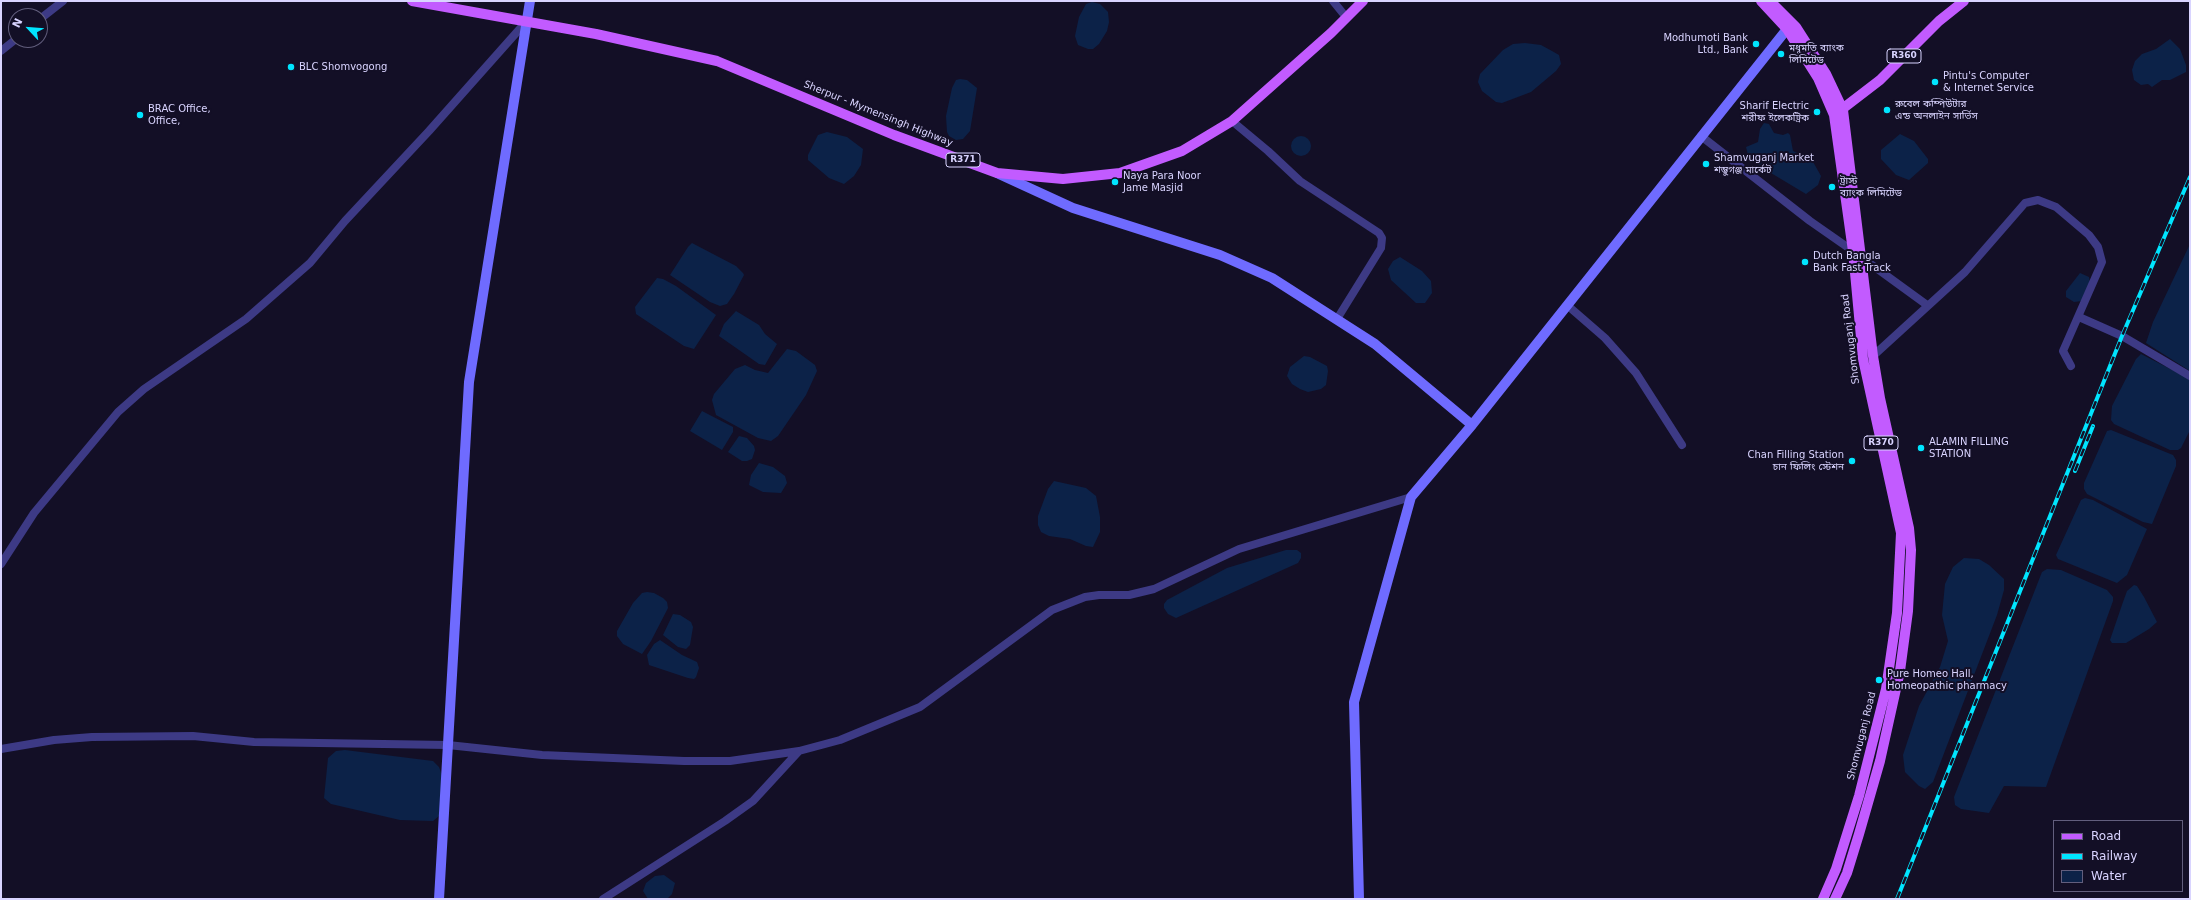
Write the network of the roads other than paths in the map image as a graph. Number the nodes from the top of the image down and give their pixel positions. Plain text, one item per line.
1 (63, 1) edge
2 (412, 1) edge
3 (530, 1) edge
4 (1333, 1) edge
5 (1363, 1) edge
6 (1761, 1) edge
7 (1770, 1) edge
8 (1964, 1) edge
9 (48, 13) edge
10 (1346, 17) junction
11 (525, 23) junction
12 (1787, 28) junction
13 (1838, 112) junction
14 (1232, 121) junction
15 (1701, 136) junction
16 (997, 173) junction
17 (1857, 254) junction
18 (1567, 305) junction
19 (1927, 306) junction
20 (2079, 317) junction
21 (1337, 319) junction
22 (1873, 356) junction
23 (2071, 366) dead end
24 (2190, 376) edge
25 (1472, 426) junction
26 (1682, 444) dead end
27 (1411, 497) junction
28 (1, 564) edge
29 (448, 745) junction
30 (1, 749) edge
31 (799, 751) junction
32 (439, 899) edge
33 (603, 899) edge
34 (1359, 899) edge
35 (1823, 899) edge
36 (1835, 899) edge

1 - 9 street
2 - 11 main road, R371
3 - 11 street
4 - 10 street
5 - 10 main road, Sherpur - Mymensingh Highway / R371
6 - 12 main road, Shomvuganj Road / R370
7 - 13 main road, Shomvuganj Road / R370
8 - 13 main road, R360
10 - 14 main road, Sherpur - Mymensingh Highway / R371
11 - 16 main road, Sherpur - Mymensingh Highway / R371
11 - 28 street
11 - 29 street
12 - 13 main road, Shomvuganj Road / R370
12 - 15 street
13 - 17 main road, Shomvuganj Road / R370
14 - 16 main road, Sherpur - Mymensingh Highway / R371
14 - 21 street
15 - 17 street
15 - 18 street
16 - 21 street
17 - 19 street
17 - 22 main road, Shomvuganj Road / R370
17 - 35 main road, Shomvuganj Road / R370
18 - 25 street
18 - 26 street
19 - 20 street
19 - 22 street
20 - 23 street
20 - 24 street
21 - 25 street
22 - 36 main road, Shomvuganj Road / R370
25 - 27 street
27 - 31 street
27 - 34 street
29 - 30 street
29 - 31 street
29 - 32 street
31 - 33 street

